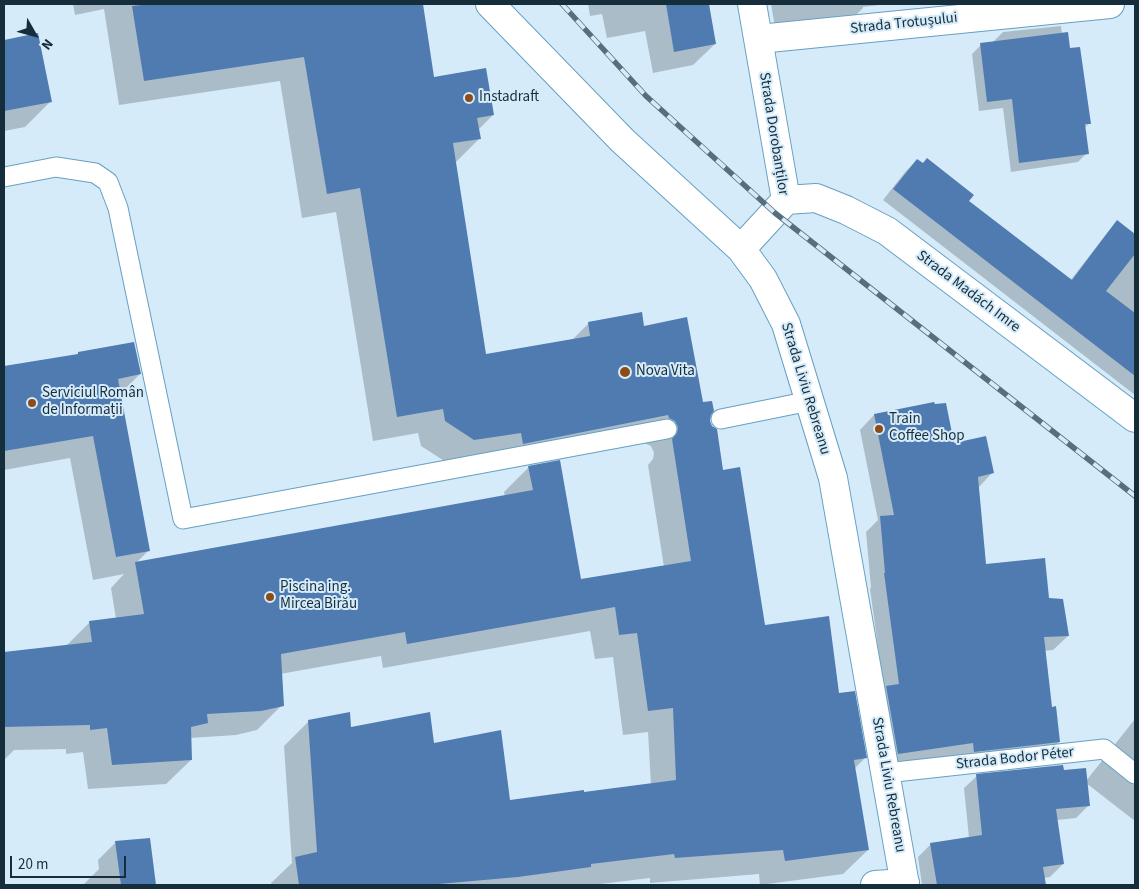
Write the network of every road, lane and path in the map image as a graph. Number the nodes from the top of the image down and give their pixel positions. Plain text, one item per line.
1 (490, 4) edge
2 (752, 4) edge
3 (1110, 4) edge
4 (759, 39) junction
5 (4, 177) edge
6 (786, 200) junction
7 (741, 249) junction
8 (810, 401) junction
9 (1135, 418) edge
10 (722, 419) dead end
11 (668, 429) dead end
12 (886, 773) junction
13 (1135, 774) edge
14 (905, 884) edge
15 (875, 885) edge

1 - 7 street, Strada Liviu Rebreanu
2 - 4 street, Strada Dorobanților
3 - 4 street, Strada Trotușului
4 - 6 street, Strada Dorobanților
5 - 11 lane
6 - 7 street, Strada Dorobanților
6 - 9 street, Strada Madách Imre
7 - 8 street, Strada Liviu Rebreanu
8 - 10 lane
8 - 12 street, Strada Liviu Rebreanu
12 - 13 lane, Strada Bodor Péter
12 - 14 street, Strada Liviu Rebreanu
14 - 15 street

